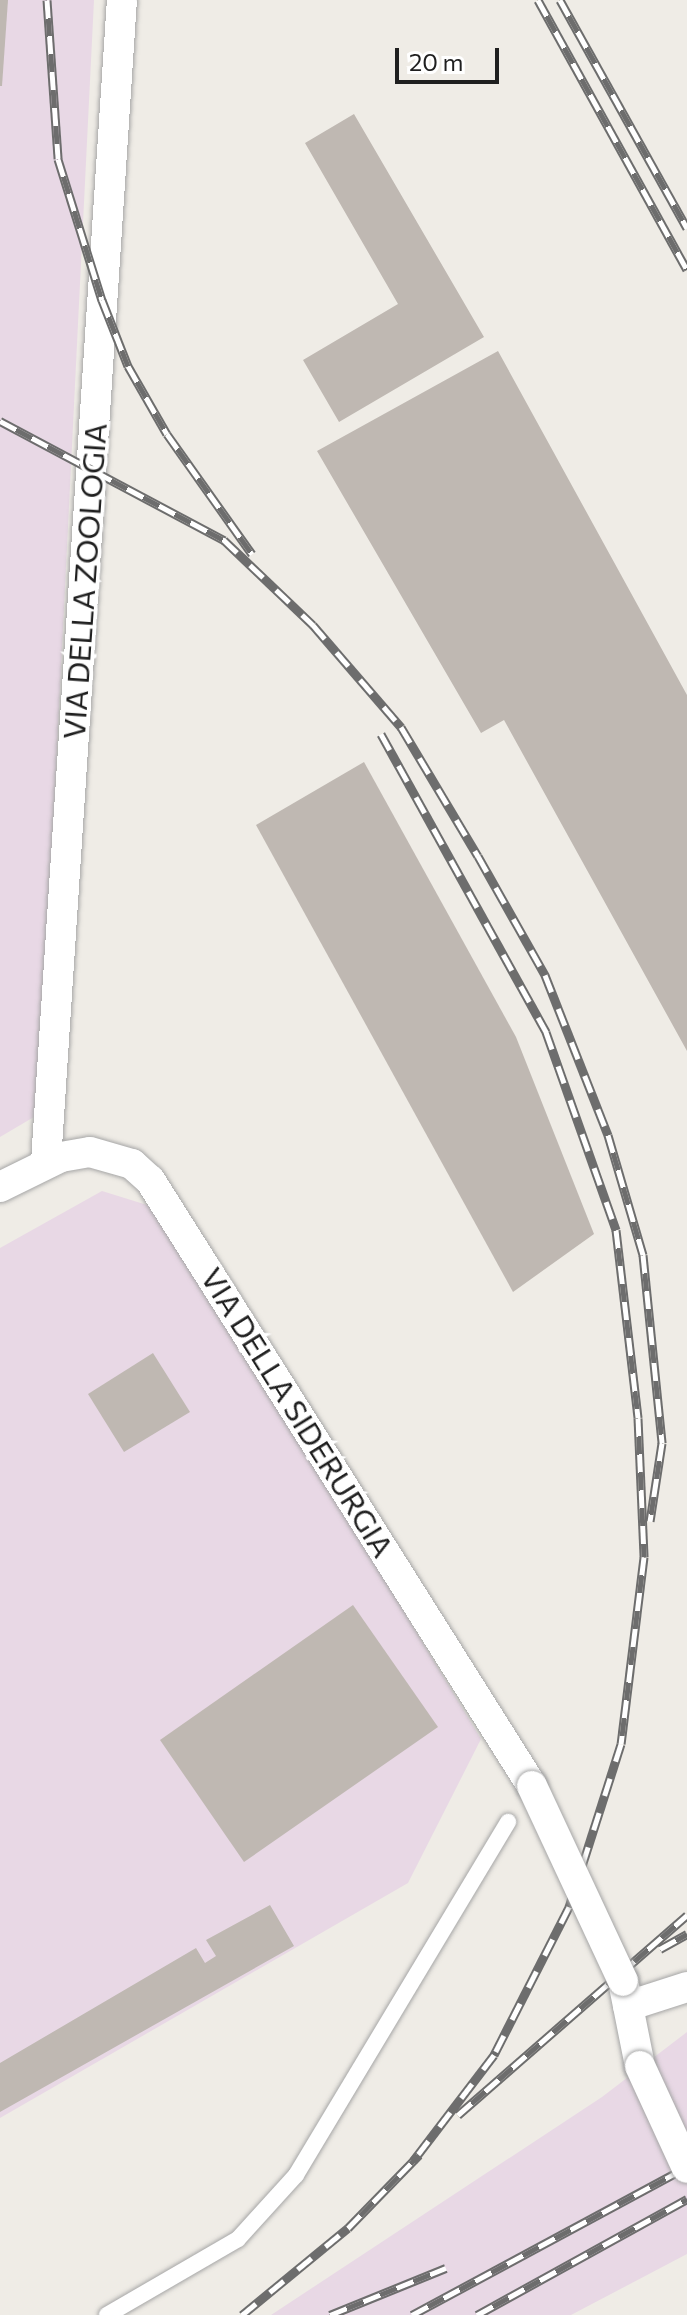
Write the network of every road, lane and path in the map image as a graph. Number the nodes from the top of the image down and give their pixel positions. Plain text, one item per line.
1 (122, 0) edge
2 (46, 1162) junction
3 (0, 1187) edge
4 (508, 1822) dead end
5 (687, 1987) edge
6 (626, 1993) junction
7 (687, 2168) edge
8 (107, 2315) edge

1 - 2 street, VIA DELLA ZOOLOGIA
2 - 3 street, VIA DELLA SIDERURGIA
2 - 6 street, VIA DELLA SIDERURGIA, bridge
4 - 8 lane
5 - 6 street
6 - 7 street, bridge

